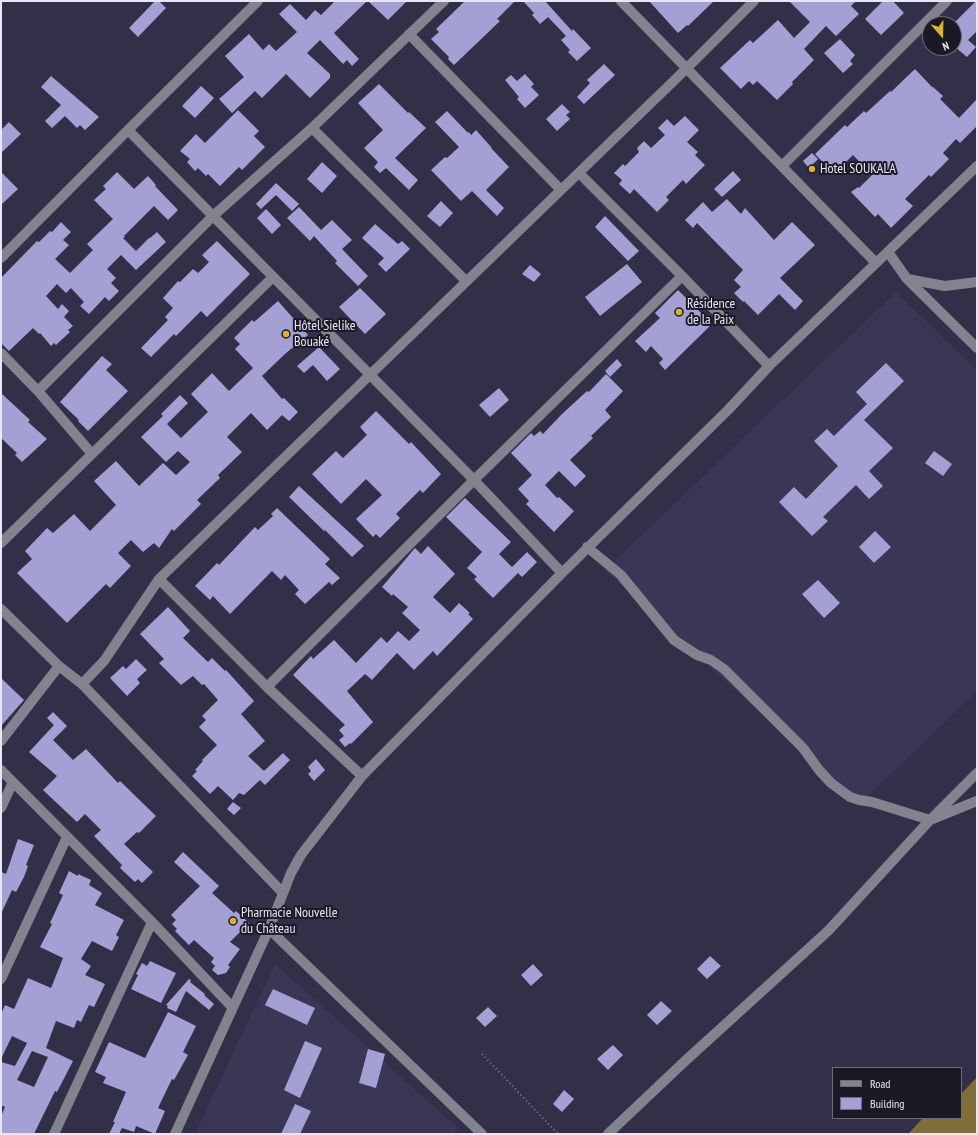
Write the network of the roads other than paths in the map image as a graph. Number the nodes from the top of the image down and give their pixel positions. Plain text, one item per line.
1 (258, 1) edge
2 (444, 1) edge
3 (621, 1) edge
4 (754, 1) edge
5 (947, 1) edge
6 (409, 34) junction
7 (686, 69) junction
8 (312, 128) junction
9 (128, 130) junction
10 (782, 166) junction
11 (977, 166) edge
12 (579, 173) junction
13 (561, 190) junction
14 (213, 216) junction
15 (888, 252) junction
16 (1, 258) edge
17 (876, 263) junction
18 (682, 276) junction
19 (273, 277) junction
20 (907, 279) junction
21 (466, 281) junction
22 (977, 282) edge
23 (977, 348) edge
24 (1, 352) edge
25 (769, 366) junction
26 (369, 375) junction
27 (38, 391) junction
28 (92, 454) junction
29 (474, 480) junction
30 (1, 543) edge
31 (587, 547) junction
32 (562, 573) junction
33 (159, 579) junction
34 (1, 609) edge
35 (59, 666) junction
36 (82, 684) junction
37 (267, 687) junction
38 (1, 741) edge
39 (1, 770) edge
40 (977, 773) edge
41 (362, 776) junction
42 (13, 782) junction
43 (977, 801) edge
44 (1, 808) edge
45 (930, 820) junction
46 (67, 837) junction
47 (282, 892) junction
48 (152, 922) junction
49 (268, 929) junction
50 (1, 979) edge
51 (232, 1007) junction
52 (54, 1134) edge
53 (175, 1134) edge
54 (482, 1134) edge
55 (608, 1134) edge

1 - 9 street
2 - 6 street
3 - 7 street
4 - 7 street
5 - 10 street
6 - 8 street
6 - 13 street
7 - 10 street
7 - 12 street
8 - 14 street
8 - 21 street
9 - 14 street
9 - 16 street
10 - 17 street
11 - 15 street
12 - 13 street
12 - 18 street
13 - 21 street
14 - 19 street
14 - 27 street
15 - 17 street
15 - 20 street
17 - 25 street
18 - 25 street
18 - 29 street
19 - 26 street
19 - 28 street
20 - 22 street
20 - 23 street
21 - 26 street
24 - 27 street
25 - 31 street
26 - 29 street
26 - 33 street
27 - 28 street
28 - 30 street
29 - 32 street
29 - 37 street
31 - 32 street
31 - 45 street
32 - 41 street
33 - 36 street
33 - 37 street
34 - 35 street
35 - 36 street
35 - 38 street
36 - 47 street
37 - 41 street
39 - 42 street
40 - 45 street
41 - 47 street
42 - 44 street
42 - 46 street
43 - 45 street
45 - 55 street
46 - 48 street
46 - 50 street
47 - 49 street
48 - 51 street
48 - 52 street
49 - 51 street
49 - 54 street
51 - 53 street

